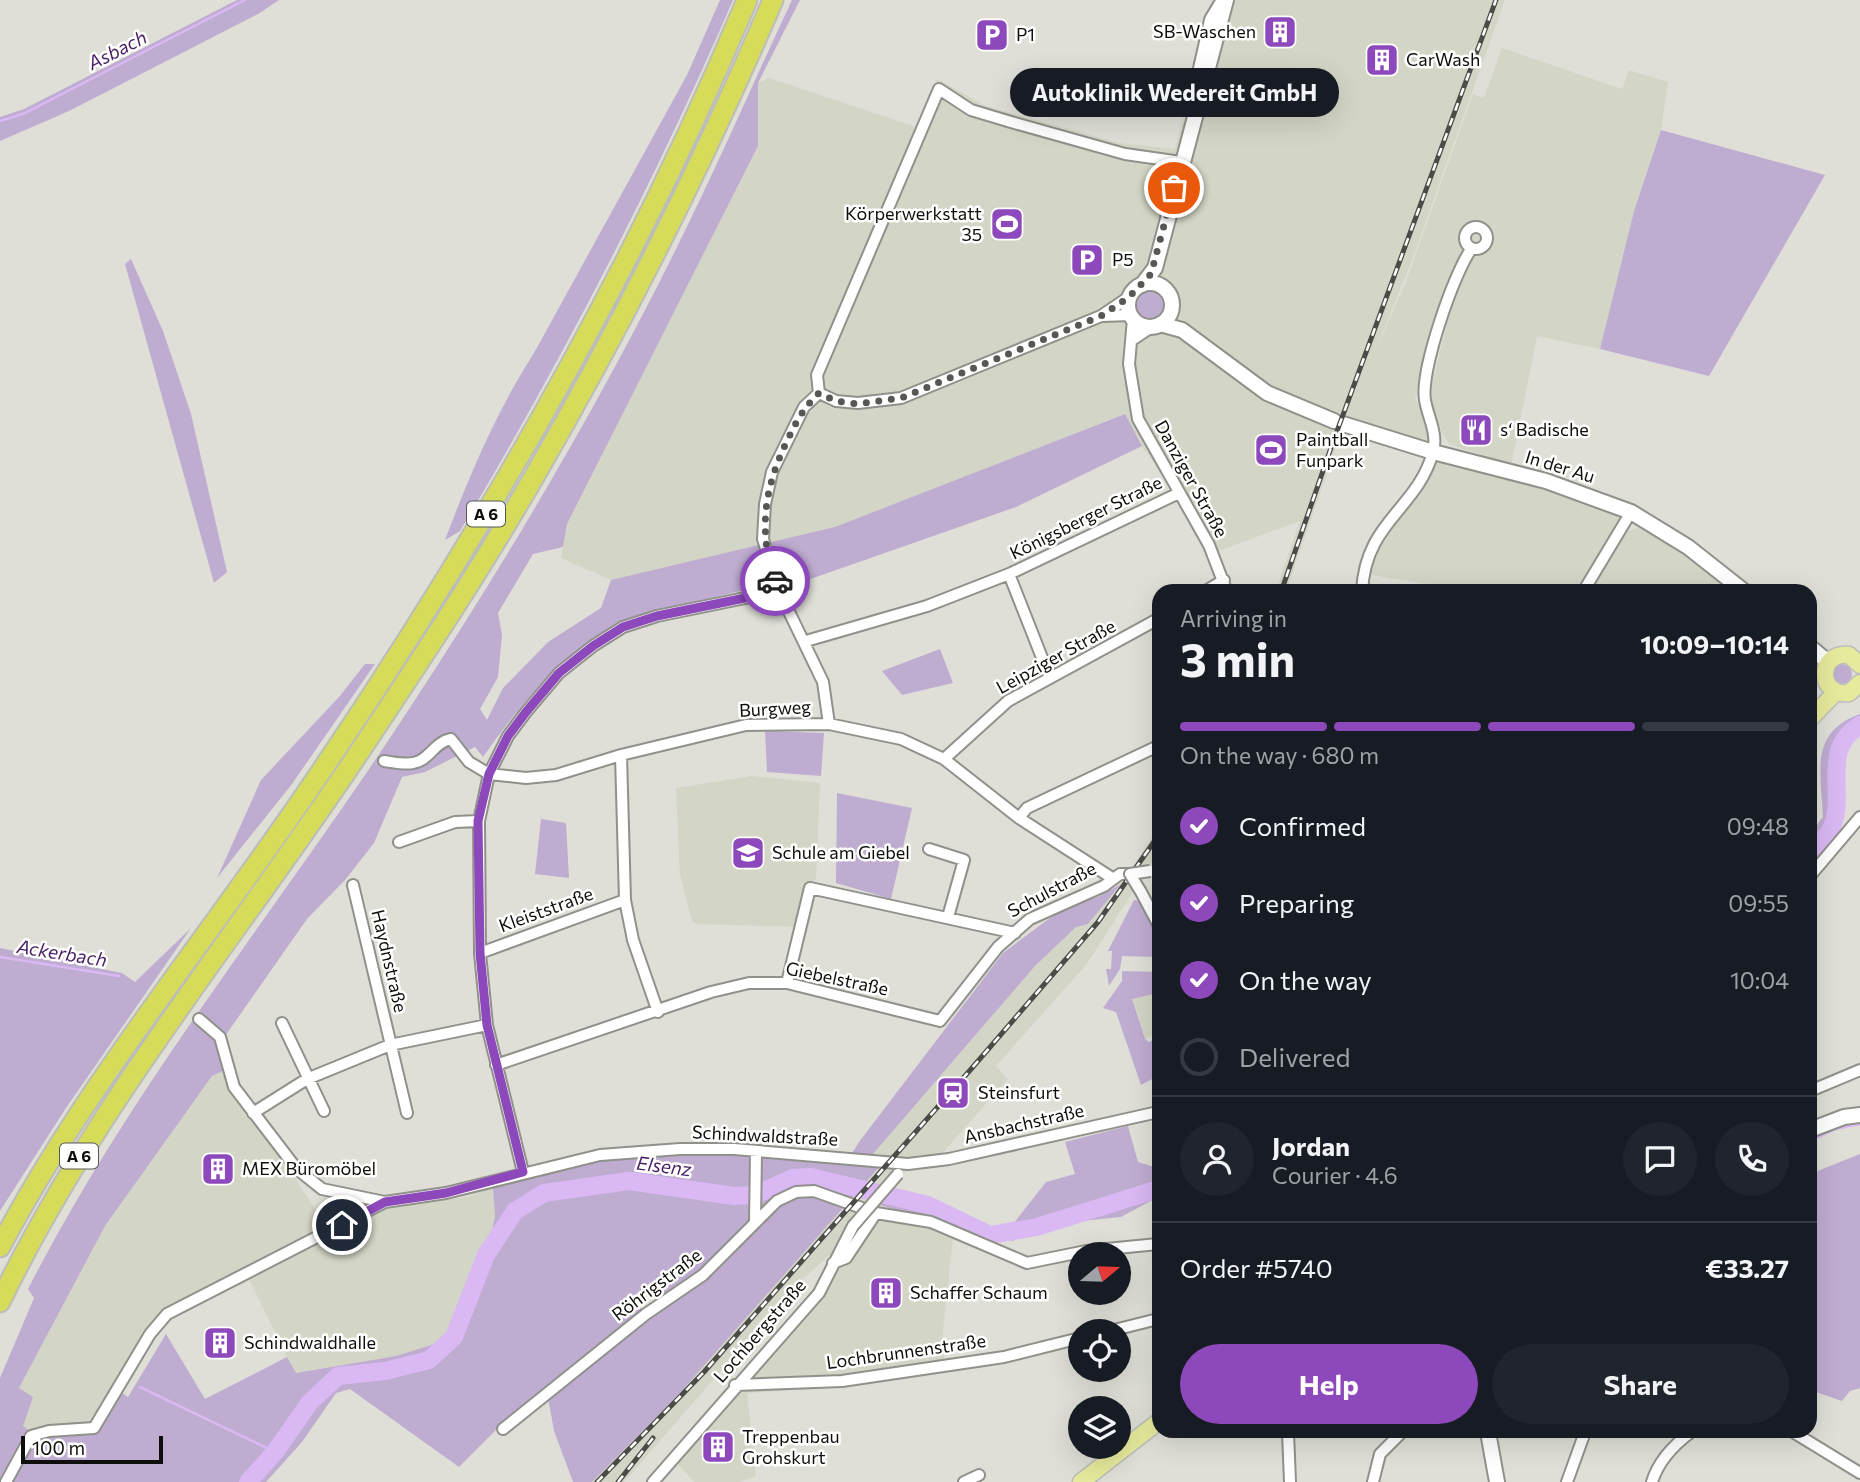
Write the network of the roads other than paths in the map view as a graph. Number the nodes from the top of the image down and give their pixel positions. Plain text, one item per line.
1 (747, 0) edge
2 (773, 0) edge
3 (1225, 0) edge
4 (1181, 162) junction
5 (1472, 248) dead end
6 (1154, 268) junction
7 (1142, 285) junction
8 (1158, 285) junction
9 (1129, 297) junction
10 (1171, 306) junction
11 (1101, 316) junction
12 (1132, 317) junction
13 (1156, 325) junction
14 (1132, 340) junction
15 (1210, 352) junction
16 (819, 393) junction
17 (1433, 452) junction
18 (1179, 493) junction
19 (1631, 512) junction
20 (1009, 574) junction
21 (1224, 584) edge
22 (1362, 584) edge
23 (1588, 584) edge
24 (1735, 584) edge
25 (779, 591) junction
26 (1152, 622) edge
27 (806, 641) junction
28 (1817, 653) edge
29 (1858, 658) edge
30 (1828, 662) junction
31 (1050, 678) junction
32 (1860, 683) edge
33 (1831, 688) junction
34 (1817, 699) edge
35 (1817, 709) edge
36 (829, 724) junction
37 (1152, 749) edge
38 (621, 755) junction
39 (944, 760) junction
40 (384, 761) dead end
41 (489, 774) junction
42 (1860, 817) edge
43 (1020, 818) junction
44 (478, 821) junction
45 (399, 842) dead end
46 (929, 849) dead end
47 (1817, 868) edge
48 (1152, 870) edge
49 (1121, 875) junction
50 (353, 885) dead end
51 (625, 900) junction
52 (1152, 913) edge
53 (948, 918) junction
54 (1015, 933) junction
55 (480, 953) junction
56 (787, 983) junction
57 (658, 1012) junction
58 (200, 1019) dead end
59 (282, 1023) dead end
60 (487, 1025) junction
61 (390, 1045) junction
62 (496, 1065) junction
63 (1860, 1070) edge
64 (307, 1079) junction
65 (1817, 1088) edge
66 (324, 1111) dead end
67 (407, 1113) dead end
68 (1152, 1113) edge
69 (253, 1114) junction
70 (1860, 1115) edge
71 (1817, 1127) edge
72 (756, 1151) junction
73 (908, 1164) joint
74 (897, 1168) junction
75 (523, 1172) junction
76 (385, 1202) junction
77 (876, 1213) junction
78 (755, 1223) junction
79 (1152, 1245) edge
80 (0, 1247) edge
81 (833, 1264) junction
82 (0, 1302) edge
83 (1152, 1320) edge
84 (1131, 1326) edge
85 (1068, 1341) edge
86 (735, 1385) junction
87 (1152, 1427) edge
88 (503, 1429) dead end
89 (1288, 1438) edge
90 (1396, 1438) edge
91 (1489, 1438) edge
92 (1583, 1438) edge
93 (1683, 1438) edge
94 (1805, 1438) edge
95 (1855, 1464) edge
96 (1860, 1473) edge
97 (979, 1475) dead end
98 (6, 1482) edge
99 (653, 1482) edge
100 (964, 1482) edge
101 (1081, 1482) edge
102 (1290, 1482) edge
103 (1373, 1482) edge
104 (1497, 1482) edge
105 (1567, 1482) edge
106 (1652, 1482) edge

1 - 80 highway, A 6
2 - 82 highway, A 6
3 - 4 street
4 - 6 street
4 - 16 street
5 - 17 street
6 - 7 street
6 - 8 street
7 - 8 street
7 - 9 street
8 - 10 street
9 - 11 street
9 - 12 street
10 - 13 street
10 - 15 street, In der Au
11 - 12 street
11 - 16 street
12 - 13 street
12 - 14 street, Danziger Straße
13 - 14 street
13 - 15 street, In der Au
14 - 18 street, Danziger Straße
15 - 17 street, In der Au
16 - 25 street
17 - 19 street, In der Au
17 - 22 street
18 - 20 street, Königsberger Straße
18 - 21 street, Danziger Straße
19 - 23 street
19 - 24 street, In der Au
20 - 27 street, Königsberger Straße
20 - 31 street, Königsberger Straße
25 - 27 street
25 - 41 street
26 - 31 street, Leipziger Straße
27 - 36 street
28 - 30 street
29 - 30 main road
30 - 33 main road
31 - 39 street, Leipziger Straße
32 - 33 main road
33 - 34 main road
33 - 35 main road
36 - 38 street, Burgweg
36 - 39 street, Burgweg
37 - 43 street
38 - 41 street, Burgweg
38 - 51 street
39 - 43 street, Burgweg
40 - 41 street
41 - 44 street
42 - 47 street
43 - 49 street, Burgweg
44 - 45 street
44 - 55 street
46 - 53 street
48 - 49 street, bridge
49 - 52 street, bridge
49 - 54 street, Schulstraße
50 - 61 street, Haydnstraße
51 - 55 street, Kleiststraße
51 - 57 street
53 - 54 street, Schulstraße
53 - 56 street, Schulstraße
54 - 56 street, Giebelstraße
55 - 60 street
56 - 57 street, Giebelstraße
57 - 62 street, Giebelstraße
58 - 69 street, Schindwaldstraße
59 - 64 street
60 - 61 street
60 - 62 street
61 - 64 street
61 - 67 street, Haydnstraße
62 - 75 street
63 - 65 street
64 - 66 street
64 - 69 street
68 - 73 street, Ansbachstraße
69 - 76 street, Schindwaldstraße
70 - 71 street
72 - 74 street, Schindwaldstraße
72 - 75 street, Schindwaldstraße
72 - 78 street
73 - 74 street, Lochbergstraße
74 - 81 street, Lochbergstraße, bridge
75 - 76 street, Schindwaldstraße
76 - 98 street, Schindwaldstraße
77 - 78 street, Röhrigstraße
77 - 79 street, Röhrigstraße
77 - 81 street
78 - 88 street, Röhrigstraße
81 - 86 street, Lochbergstraße
83 - 84 street
85 - 86 street, Lochbrunnenstraße
86 - 99 street, Lochbergstraße
87 - 101 main road
89 - 102 street
90 - 103 street
91 - 104 street
92 - 105 street
93 - 106 street
94 - 95 street
95 - 96 street
97 - 100 street

